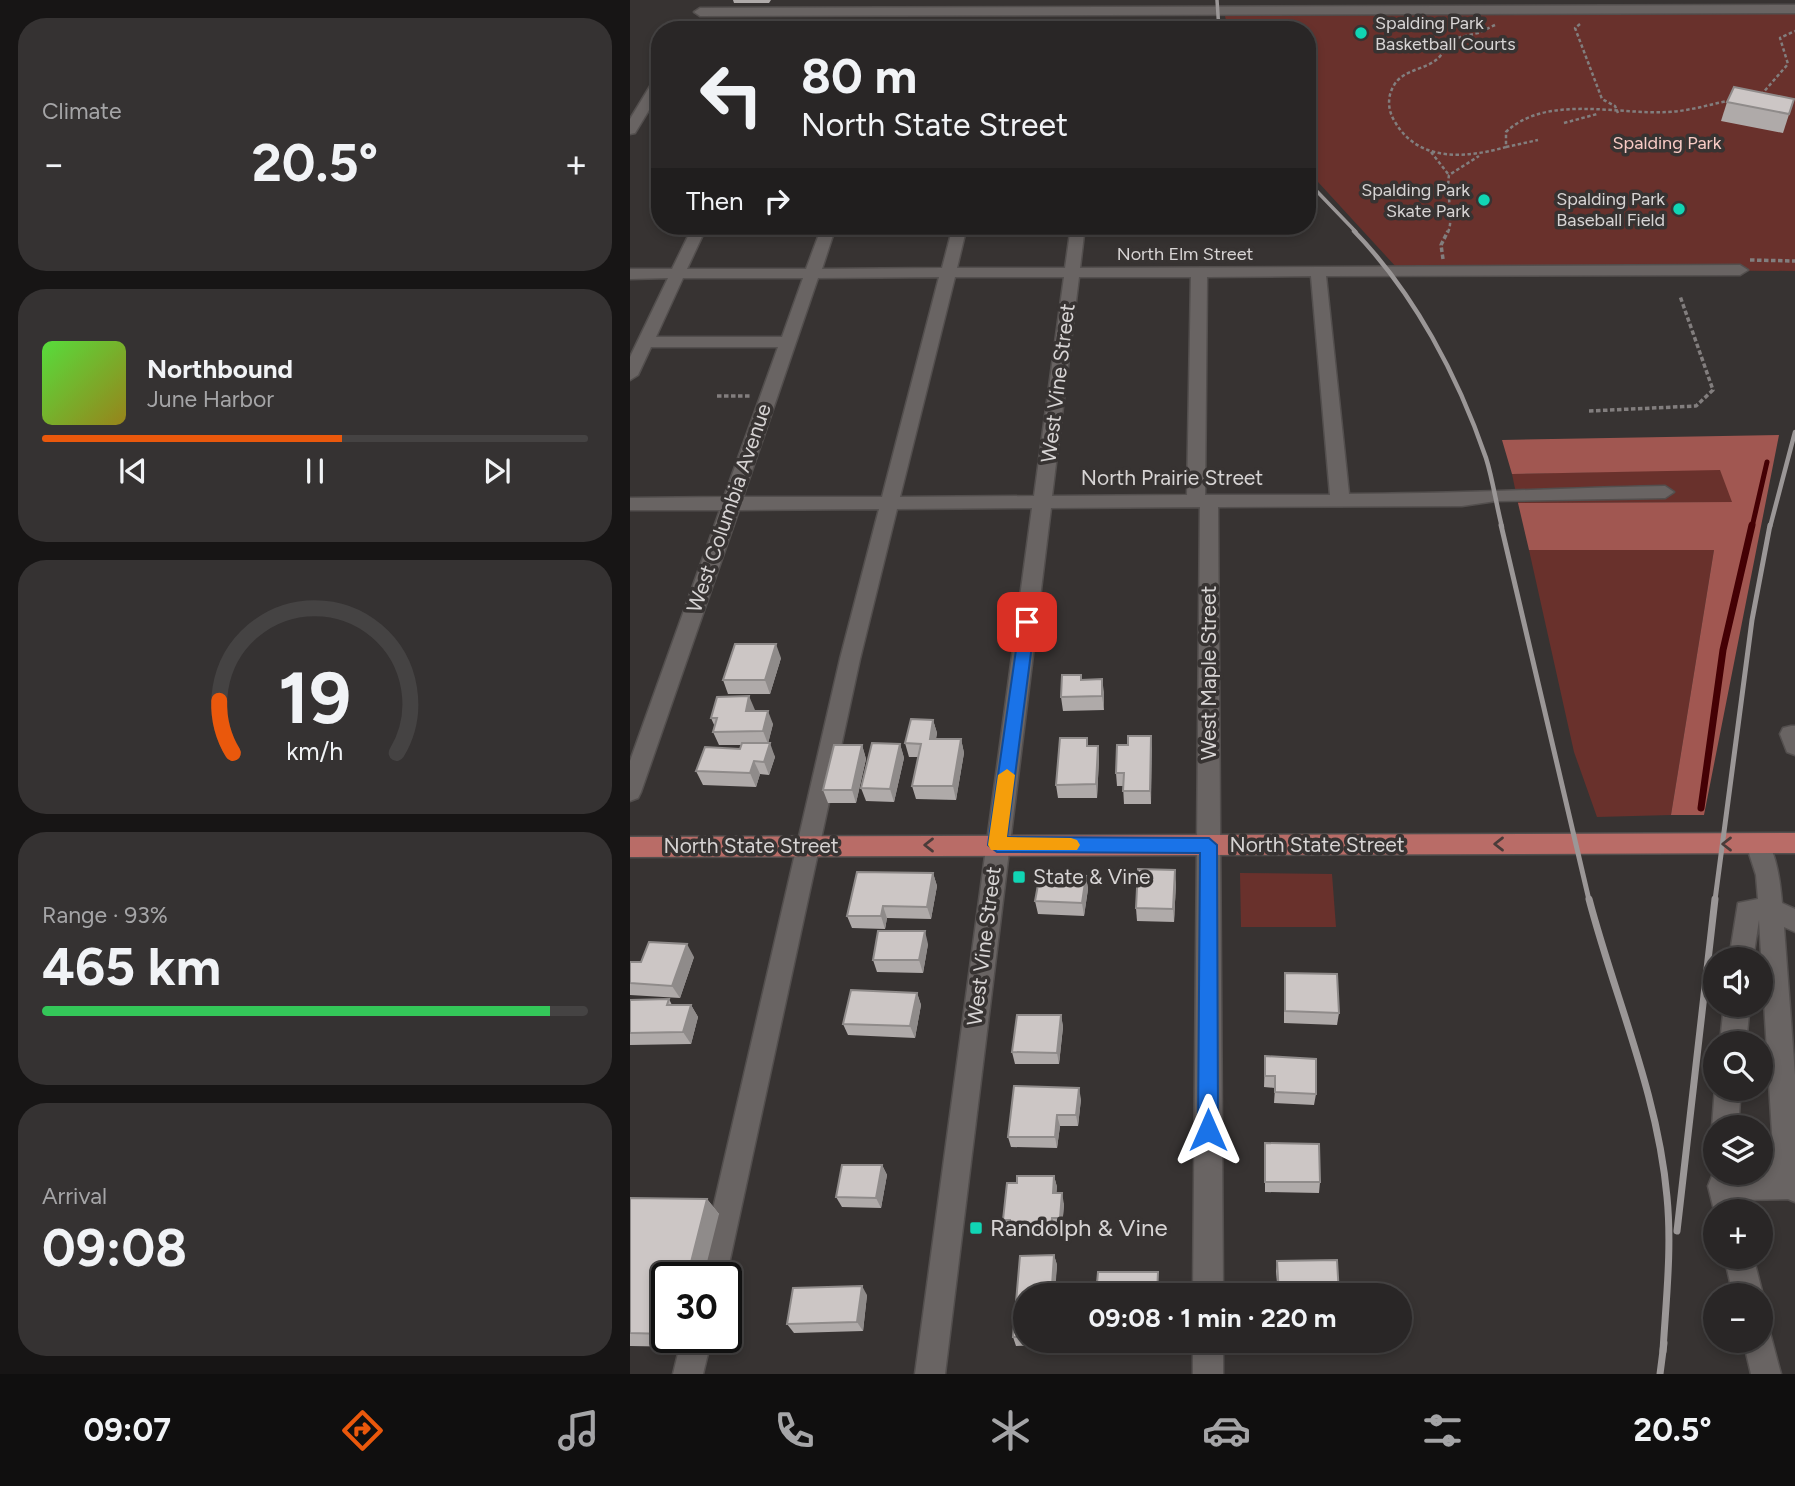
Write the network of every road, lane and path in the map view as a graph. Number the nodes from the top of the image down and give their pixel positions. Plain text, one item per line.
1 (708, 0) edge
2 (1322, 5) edge
3 (1478, 5) edge
4 (908, 6) edge
5 (1795, 9) edge
6 (1105, 10) edge
7 (1009, 11) junction
8 (803, 12) junction
9 (1497, 17) dead end
10 (1577, 17) dead end
11 (798, 21) edge
12 (1007, 21) edge
13 (1795, 31) edge
14 (1781, 72) junction
15 (1791, 74) dead end
16 (651, 92) edge
17 (1765, 94) junction
18 (1755, 97) edge
19 (1743, 100) edge
20 (1762, 102) edge
21 (635, 112) edge
22 (1604, 113) junction
23 (1618, 113) junction
24 (1564, 123) dead end
25 (630, 130) edge
26 (1538, 140) dead end
27 (1506, 147) junction
28 (1431, 152) junction
29 (1484, 153) junction
30 (1449, 175) junction
31 (697, 235) edge
32 (826, 235) edge
33 (958, 235) edge
34 (1077, 235) edge
35 (1444, 260) dead end
36 (1795, 261) edge
37 (1742, 265) joint
38 (950, 272) junction
39 (1318, 272) junction
40 (1072, 273) junction
41 (630, 274) edge
42 (678, 274) junction
43 (812, 274) junction
44 (1199, 274) junction
45 (1680, 296) dead end
46 (646, 342) junction
47 (788, 342) junction
48 (630, 375) edge
49 (717, 396) dead end
50 (768, 396) junction
51 (1589, 411) dead end
52 (1665, 492) dead end
53 (1202, 500) junction
54 (1340, 500) junction
55 (1043, 501) junction
56 (889, 502) junction
57 (730, 503) junction
58 (630, 504) edge
59 (1795, 734) edge
60 (1795, 746) edge
61 (630, 792) edge
62 (1758, 844) junction
63 (1795, 844) edge
64 (997, 845) junction
65 (1209, 845) junction
66 (809, 846) junction
67 (630, 847) edge
68 (1770, 909) junction
69 (1795, 921) edge
70 (1742, 947) edge
71 (1784, 1174) edge
72 (1725, 1199) edge
73 (716, 1262) edge
74 (1208, 1283) edge
75 (693, 1353) edge
76 (1208, 1353) edge
77 (1761, 1353) edge
78 (688, 1374) edge
79 (930, 1374) edge
80 (1208, 1374) edge
81 (1766, 1374) edge

1 - 8 street
2 - 3 street
2 - 6 street
3 - 5 street
4 - 7 street
4 - 8 street
6 - 7 street
7 - 12 street
8 - 11 street
9 - 28 path
10 - 23 path
13 - 14 path
14 - 15 path
14 - 17 path
16 - 21 street
17 - 18 path
17 - 20 path
19 - 23 path
21 - 25 street
22 - 23 path
22 - 24 path
22 - 27 path
26 - 27 path
27 - 29 path
28 - 29 path
28 - 30 path
29 - 30 path
30 - 35 path
31 - 42 street
32 - 43 street, West Columbia Avenue
33 - 38 street
34 - 40 street, West Vine Street
36 - 37 path
37 - 39 street, North Elm Street
38 - 40 street, North Elm Street
38 - 43 street, North Elm Street
38 - 56 street
39 - 44 street, North Elm Street
39 - 54 street
40 - 44 street, North Elm Street
40 - 55 street, West Vine Street
41 - 42 street, North Elm Street
42 - 43 street, North Elm Street
42 - 46 street
43 - 47 street, West Columbia Avenue
44 - 53 street, West Maple Street
45 - 51 path
46 - 47 street
46 - 48 street
47 - 50 street, West Columbia Avenue
49 - 50 path
50 - 57 street, West Columbia Avenue
52 - 54 street, North Prairie Street
53 - 54 street, North Prairie Street
53 - 55 street, North Prairie Street
53 - 65 street, West Maple Street
55 - 56 street, North Prairie Street
55 - 64 street, West Vine Street
56 - 57 street, North Prairie Street
56 - 66 street
57 - 58 street, North Prairie Street
57 - 61 street, West Columbia Avenue
59 - 60 street
62 - 63 main road, North State Street
62 -> 65 main road, North State Street
62 - 68 street
64 - 65 main road, North State Street
64 -> 66 main road, North State Street
64 - 79 street, West Vine Street
65 - 74 street, West Maple Street
66 - 67 main road, North State Street
66 - 73 street
68 - 69 street
68 - 70 street
68 - 71 street
71 - 72 street
75 - 78 street
76 - 80 street
77 - 81 street

